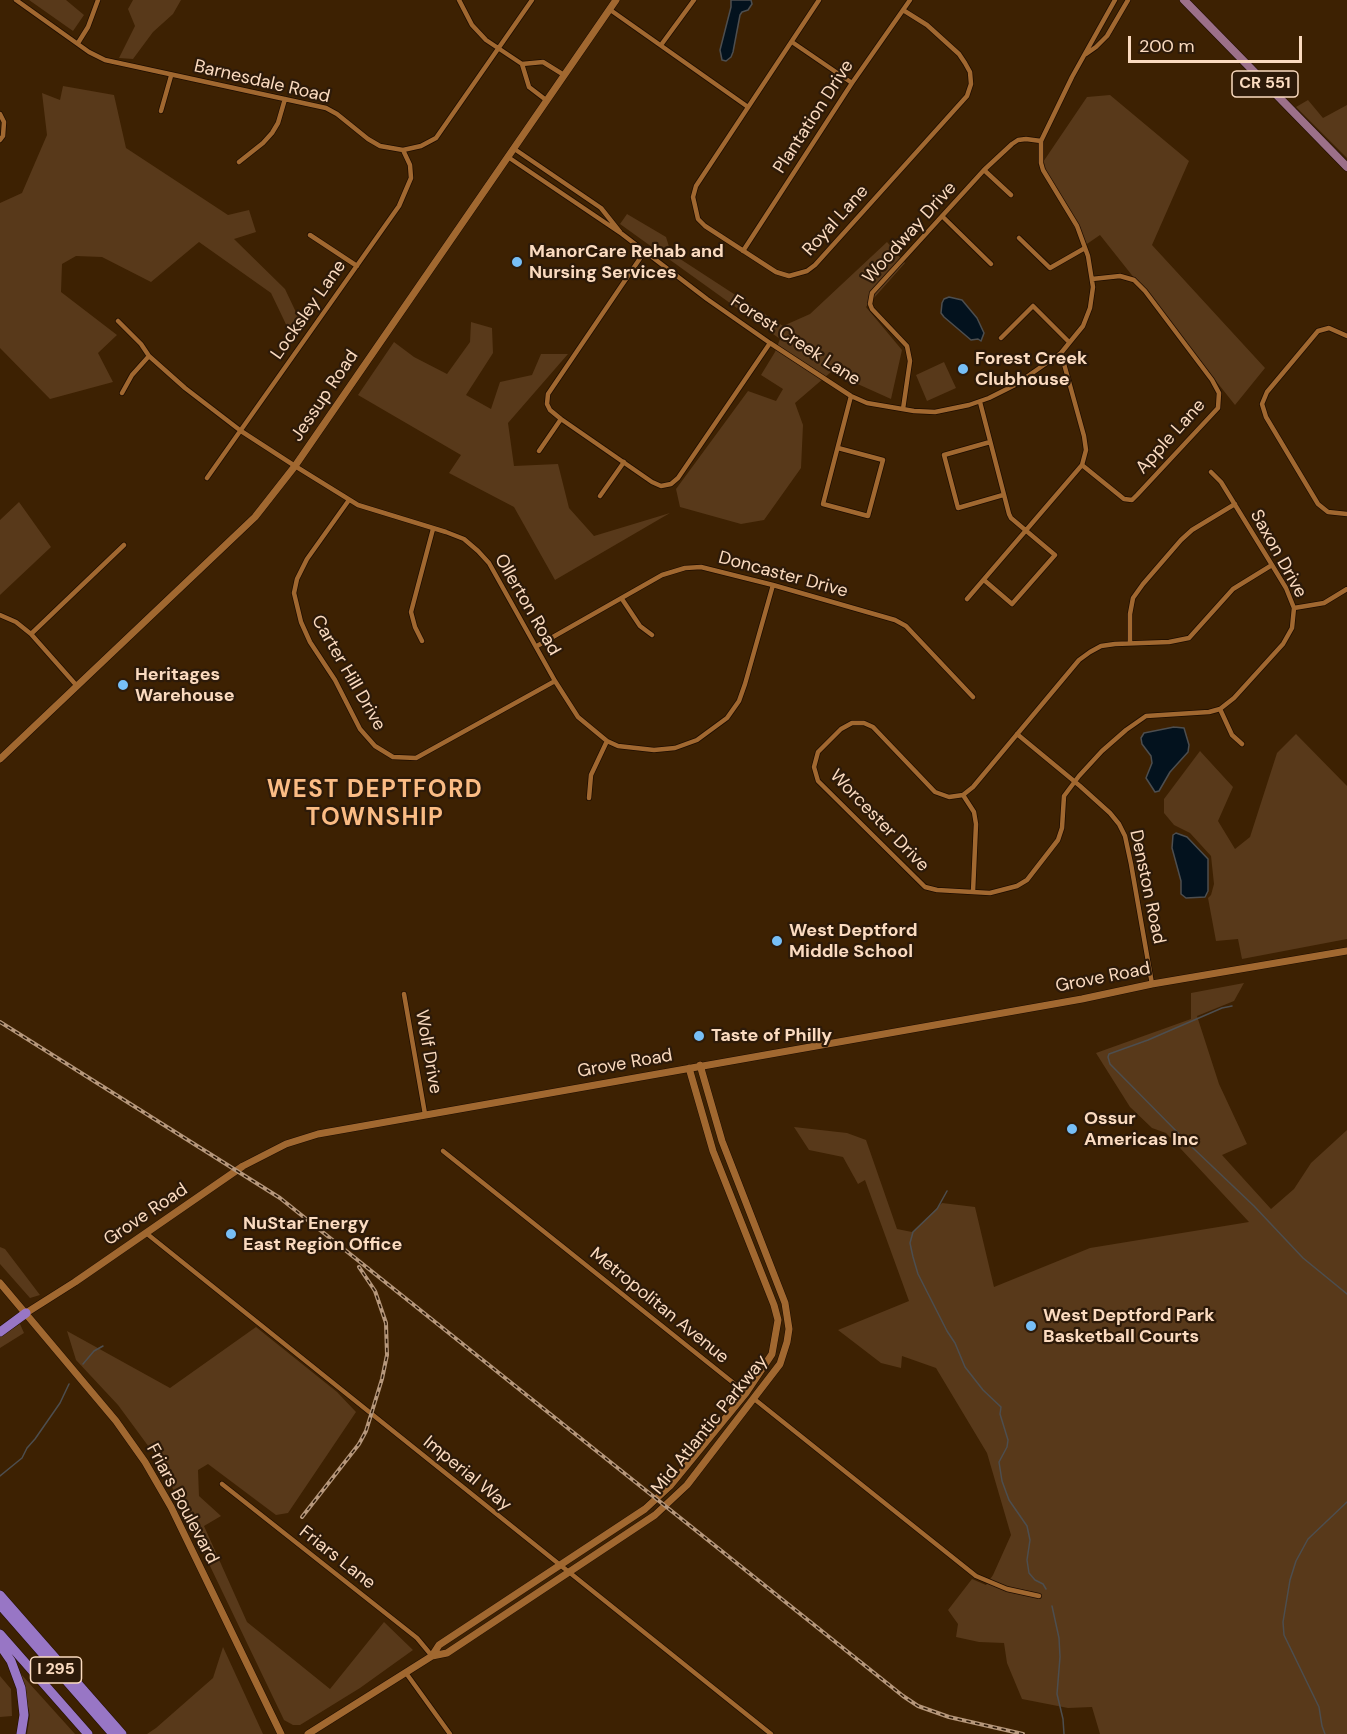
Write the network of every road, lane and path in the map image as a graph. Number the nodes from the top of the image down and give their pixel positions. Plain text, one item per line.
1 (16, 0) edge
2 (98, 0) edge
3 (459, 0) edge
4 (532, 0) edge
5 (616, 0) edge
6 (694, 0) edge
7 (819, 0) edge
8 (910, 0) edge
9 (1114, 0) edge
10 (1128, 0) edge
11 (1184, 0) edge
12 (609, 9) junction
13 (903, 10) junction
14 (792, 42) junction
15 (78, 43) junction
16 (661, 45) junction
17 (497, 48) junction
18 (1086, 54) junction
19 (522, 64) junction
20 (564, 75) junction
21 (171, 76) junction
22 (852, 83) junction
23 (285, 99) junction
24 (546, 100) junction
25 (748, 107) junction
26 (161, 111) dead end
27 (0, 114) edge
28 (0, 140) edge
29 (1041, 141) junction
30 (513, 148) junction
31 (403, 150) junction
32 (508, 157) junction
33 (239, 162) dead end
34 (1347, 167) edge
35 (984, 170) junction
36 (1011, 195) dead end
37 (942, 216) junction
38 (622, 234) junction
39 (310, 235) dead end
40 (1019, 238) dead end
41 (1085, 248) junction
42 (743, 250) junction
43 (645, 251) junction
44 (991, 264) dead end
45 (357, 266) junction
46 (1092, 279) junction
47 (118, 321) dead end
48 (1347, 336) edge
49 (1001, 338) dead end
50 (1069, 342) junction
51 (770, 343) junction
52 (1061, 353) junction
53 (149, 356) junction
54 (122, 393) dead end
55 (851, 396) junction
56 (980, 402) junction
57 (903, 409) junction
58 (561, 419) junction
59 (241, 431) junction
60 (990, 442) junction
61 (838, 448) junction
62 (539, 451) dead end
63 (624, 462) junction
64 (1082, 465) junction
65 (295, 466) junction
66 (1210, 472) dead end
67 (207, 478) dead end
68 (1003, 495) junction
69 (600, 496) dead end
70 (350, 500) junction
71 (1235, 504) junction
72 (1347, 514) edge
73 (433, 529) junction
74 (1027, 531) junction
75 (124, 545) dead end
76 (1272, 565) junction
77 (984, 580) junction
78 (773, 585) junction
79 (1347, 589) edge
80 (622, 598) junction
81 (967, 599) dead end
82 (1294, 608) junction
83 (0, 615) edge
84 (31, 634) junction
85 (652, 635) dead end
86 (422, 641) dead end
87 (1130, 643) junction
88 (537, 646) junction
89 (555, 681) junction
90 (76, 686) junction
91 (973, 697) dead end
92 (1220, 710) junction
93 (1017, 734) junction
94 (607, 741) junction
95 (1242, 744) dead end
96 (0, 759) edge
97 (1074, 782) junction
98 (963, 795) junction
99 (589, 798) dead end
100 (973, 892) junction
101 (1347, 951) edge
102 (1152, 984) junction
103 (404, 994) dead end
104 (700, 1065) junction
105 (689, 1068) junction
106 (425, 1114) junction
107 (443, 1151) dead end
108 (146, 1233) junction
109 (0, 1283) edge
110 (26, 1313) junction
111 (0, 1332) edge
112 (746, 1393) junction
113 (754, 1399) junction
114 (222, 1484) dead end
115 (559, 1565) junction
116 (570, 1573) junction
117 (0, 1595) edge
118 (1039, 1596) dead end
119 (0, 1605) edge
120 (0, 1634) edge
121 (0, 1645) edge
122 (432, 1656) junction
123 (406, 1673) junction
124 (21, 1734) edge
125 (88, 1734) edge
126 (113, 1734) edge
127 (122, 1734) edge
128 (281, 1734) edge
129 (308, 1734) edge
130 (450, 1734) edge
131 (771, 1734) edge

1 - 15 street, Barnesdale Road
2 - 15 street
3 - 17 street
4 - 17 street
5 - 12 street, Jessup Road
6 - 16 street
7 - 14 street, Royal Lane
8 - 13 street, Plantation Drive
9 - 18 street
10 - 18 street
11 - 34 main road, CR 551
12 - 16 street
12 - 20 street, Jessup Road
13 - 22 street, Plantation Drive
13 - 42 street, Royal Lane
14 - 22 street
14 - 25 street, Royal Lane
15 - 21 street, Barnesdale Road
16 - 25 street
17 - 19 street
17 - 31 street
18 - 29 street
19 - 20 street
19 - 24 street
20 - 24 street, Jessup Road
21 - 23 street, Barnesdale Road
21 - 26 street
22 - 42 street, Plantation Drive
23 - 31 street, Barnesdale Road
23 - 33 street
24 - 30 street, Jessup Road
25 - 42 street, Royal Lane
27 - 28 street
29 - 35 street, Woodway Drive
29 - 41 street, Forest Creek Lane
30 - 32 street, Jessup Road
30 - 38 street, Forest Creek Lane
31 - 45 street, Locksley Lane
32 - 38 street, Forest Creek Lane
32 - 65 street, Jessup Road
35 - 36 street
35 - 37 street, Woodway Drive
37 - 44 street
37 - 57 street, Woodway Drive
38 - 43 street, Forest Creek Lane
39 - 45 street
40 - 41 street
41 - 46 street, Forest Creek Lane
43 - 51 street, Forest Creek Lane
43 - 58 street
45 - 59 street, Locksley Lane
46 - 50 street, Forest Creek Lane
46 - 64 street, Apple Lane
47 - 53 street, Ollerton Road
48 - 72 street
49 - 50 street
50 - 52 street, Forest Creek Lane
51 - 55 street, Forest Creek Lane
51 - 63 street
52 - 56 street, Forest Creek Lane
52 - 64 street
53 - 54 street
53 - 59 street, Ollerton Road
55 - 57 street, Forest Creek Lane
55 - 61 street
56 - 57 street, Forest Creek Lane
56 - 60 street
58 - 62 street
58 - 63 street
59 - 65 street, Ollerton Road
59 - 67 street, Locksley Lane
60 - 68 street
60 - 68 street
61 - 61 street
63 - 69 street
64 - 74 street
65 - 70 street, Ollerton Road
65 - 90 street, Jessup Road
66 - 71 street, Saxon Drive
68 - 74 street
70 - 73 street, Ollerton Road
70 - 89 street, Carter Hill Drive
71 - 76 street, Saxon Drive
71 - 87 street
73 - 86 street
73 - 88 street, Ollerton Road
74 - 77 street
74 - 77 street
75 - 84 street
76 - 82 street, Saxon Drive
76 - 87 street
77 - 81 street
78 - 80 street, Doncaster Drive
78 - 91 street, Doncaster Drive
78 - 94 street, Ollerton Road
79 - 82 street
80 - 85 street
80 - 88 street, Doncaster Drive
82 - 92 street, Saxon Drive
83 - 84 street
84 - 90 street
87 - 93 street
88 - 89 street, Ollerton Road
89 - 94 street, Ollerton Road
90 - 96 street, Jessup Road
92 - 95 street
92 - 97 street
93 - 97 street, Denston Road
93 - 98 street
94 - 99 street
97 - 100 street, Worcester Drive
97 - 102 street, Denston Road
98 - 100 street
98 - 100 street, Worcester Drive
101 - 102 street, Grove Road
102 - 104 street, Grove Road
103 - 106 street, Wolf Drive
104 - 105 street, Grove Road
104 - 113 street, Mid Atlantic Parkway
105 - 106 street, Grove Road
105 - 112 street, Mid Atlantic Parkway
106 - 108 street, Grove Road
107 - 112 street, Metropolitan Avenue
108 - 110 street, Grove Road
108 - 115 street, Imperial Way
109 - 110 street, Friars Boulevard
110 - 111 highway
110 - 128 street, Friars Boulevard
112 - 113 street, Metropolitan Avenue
112 - 115 street, Mid Atlantic Parkway
113 - 116 street, Mid Atlantic Parkway
113 - 118 street, Metropolitan Avenue
114 - 122 street, Friars Lane
115 - 116 street, Imperial Way
115 - 122 street, Mid Atlantic Parkway
116 - 122 street, Mid Atlantic Parkway
116 - 131 street, Imperial Way
117 - 127 highway
119 - 126 highway, I 295
120 - 125 highway, I 295
121 - 124 highway
122 - 123 street, Mid Atlantic Parkway
123 - 129 street, Mid Atlantic Parkway
123 - 130 street

